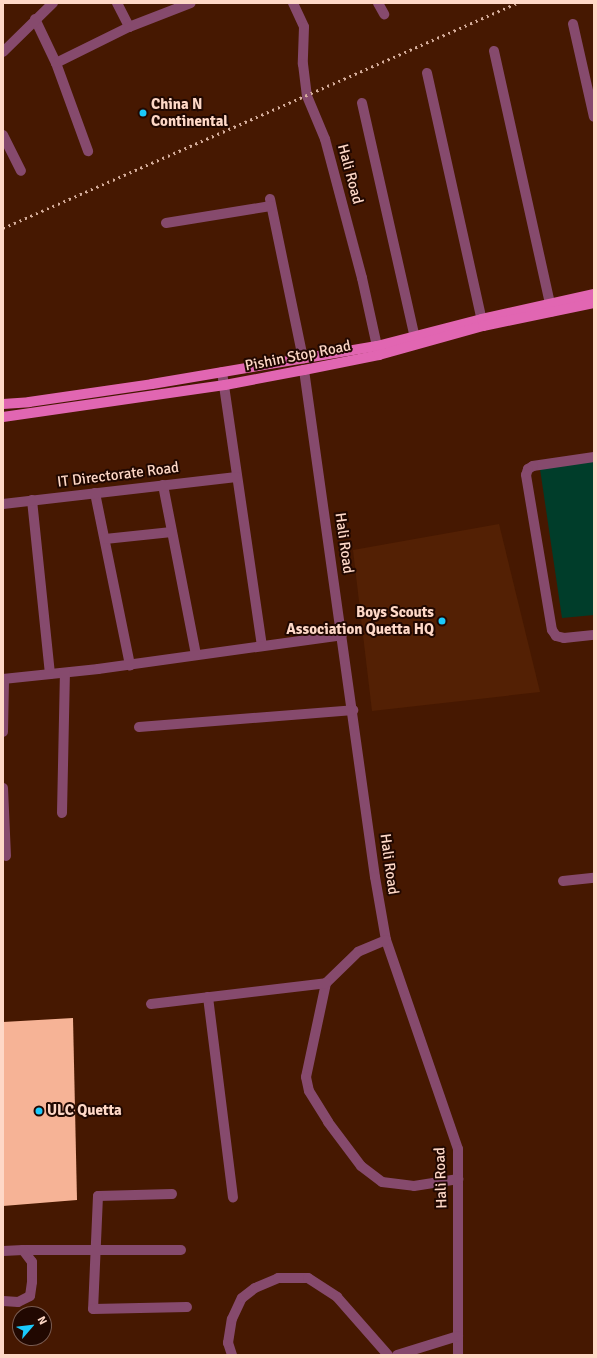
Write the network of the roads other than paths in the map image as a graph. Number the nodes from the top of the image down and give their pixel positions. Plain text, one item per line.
1 (53, 3) edge
2 (117, 3) edge
3 (191, 3) edge
4 (293, 3) edge
5 (378, 3) edge
6 (384, 14) dead end
7 (35, 19) junction
8 (573, 24) dead end
9 (129, 27) junction
10 (494, 51) dead end
11 (3, 52) edge
12 (56, 63) junction
13 (427, 73) dead end
14 (362, 103) dead end
15 (594, 118) edge
16 (3, 134) edge
17 (88, 151) dead end
18 (22, 171) dead end
19 (166, 223) dead end
20 (594, 294) edge
21 (594, 303) edge
22 (551, 308) junction
23 (482, 322) junction
24 (416, 340) junction
25 (378, 350) junction
26 (303, 359) junction
27 (304, 370) junction
28 (222, 372) junction
29 (225, 385) junction
30 (3, 404) edge
31 (3, 417) edge
32 (594, 457) edge
33 (236, 477) junction
34 (163, 485) junction
35 (95, 493) junction
36 (32, 500) junction
37 (3, 504) edge
38 (172, 532) junction
39 (105, 539) junction
40 (342, 635) junction
41 (594, 635) edge
42 (262, 646) junction
43 (196, 655) junction
44 (130, 665) junction
45 (65, 673) junction
46 (50, 674) junction
47 (4, 679) edge
48 (352, 710) junction
49 (139, 727) dead end
50 (3, 732) edge
51 (3, 788) edge
52 (62, 813) dead end
53 (6, 856) dead end
54 (594, 878) edge
55 (564, 881) dead end
56 (386, 940) junction
57 (326, 983) junction
58 (208, 997) junction
59 (152, 1004) dead end
60 (458, 1179) junction
61 (172, 1194) dead end
62 (233, 1196) dead end
63 (23, 1250) junction
64 (181, 1250) dead end
65 (3, 1251) edge
66 (95, 1251) junction
67 (3, 1301) edge
68 (187, 1307) dead end
69 (458, 1336) junction
70 (232, 1355) edge
71 (388, 1355) edge
72 (397, 1355) edge
73 (458, 1355) edge

1 - 7 street
2 - 9 street
3 - 9 street
4 - 25 street, Hali Road
5 - 6 street
7 - 11 street
7 - 12 street
8 - 15 street
9 - 12 street
10 - 22 street
12 - 17 street
13 - 23 street
14 - 24 street
16 - 18 street
19 - 26 street
20 - 22 main road, Pishin Stop Road
21 - 22 main road, Pishin Stop Road
22 - 23 main road, Pishin Stop Road
23 - 24 main road, Pishin Stop Road
24 - 25 main road, Pishin Stop Road
25 - 26 main road, Pishin Stop Road
25 - 27 main road, Pishin Stop Road
26 - 28 main road, Pishin Stop Road
27 - 29 main road, Pishin Stop Road
27 - 40 street, Hali Road
28 - 29 street
28 - 30 main road, Pishin Stop Road
29 - 31 main road, Pishin Stop Road
29 - 33 street
32 - 41 street
33 - 34 street, IT Directorate Road
33 - 42 street
34 - 35 street, IT Directorate Road
34 - 38 street
35 - 36 street, IT Directorate Road
35 - 39 street
36 - 37 street, IT Directorate Road
36 - 46 street
38 - 39 street
38 - 43 street
39 - 44 street
40 - 42 street
40 - 48 street, Hali Road
42 - 43 street
43 - 44 street
44 - 45 street
45 - 46 street
45 - 52 street
46 - 47 street
47 - 50 street
48 - 49 street
48 - 56 street, Hali Road
51 - 53 street
54 - 55 street
56 - 57 street
56 - 60 street, Hali Road
57 - 58 street
57 - 60 street
58 - 59 street
58 - 62 street
60 - 69 street, Hali Road
61 - 66 street
63 - 65 street
63 - 66 street
63 - 67 street
64 - 66 street
66 - 68 street
69 - 72 street
69 - 73 street, Hali Road
70 - 71 street

